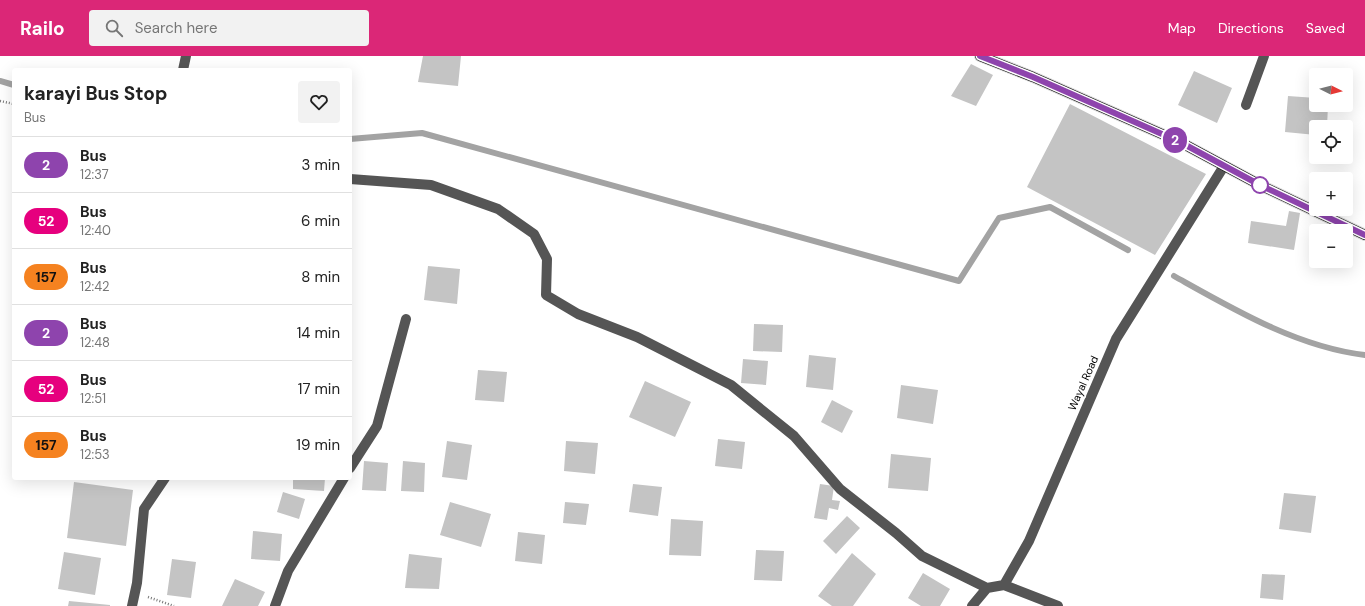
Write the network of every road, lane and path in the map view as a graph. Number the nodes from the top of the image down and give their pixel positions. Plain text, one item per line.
1 (186, 56) edge
2 (980, 56) edge
3 (1264, 56) edge
4 (183, 68) edge
5 (0, 101) edge
6 (12, 104) edge
7 (1246, 105) dead end
8 (1224, 166) junction
9 (352, 179) edge
10 (1365, 235) edge
11 (406, 319) dead end
12 (352, 465) edge
13 (164, 480) edge
14 (343, 480) edge
15 (1004, 585) junction
16 (987, 588) junction
17 (135, 590) junction
18 (132, 606) edge
19 (174, 606) edge
20 (275, 606) edge
21 (972, 606) edge
22 (1058, 606) edge

1 - 4 street
2 - 8 main road
3 - 7 street
5 - 6 path
8 - 10 main road
8 - 15 street, Wayal Road
9 - 16 street
11 - 12 street
13 - 17 street
14 - 20 street
15 - 16 street
15 - 22 street
16 - 21 street
17 - 18 street
17 - 19 path

